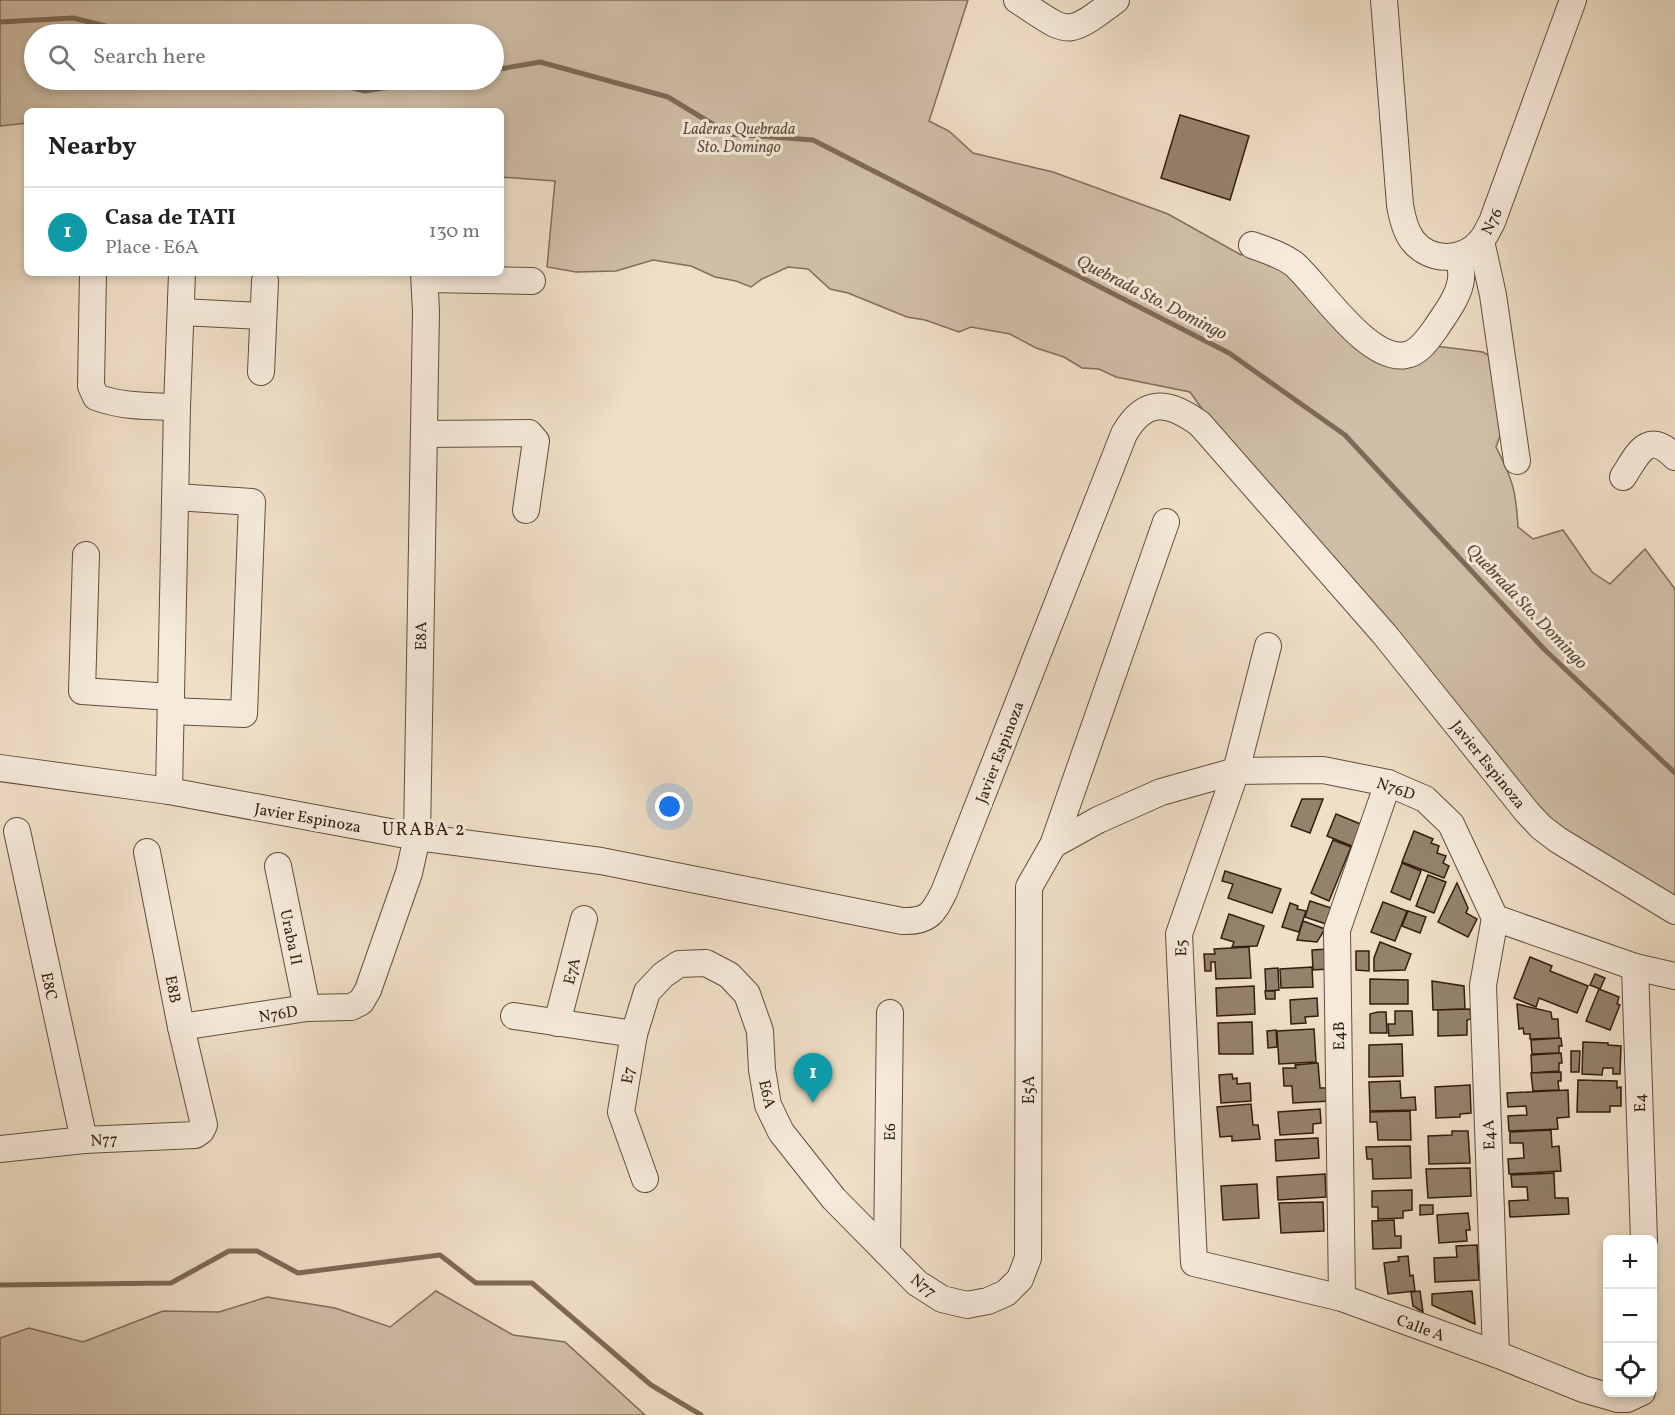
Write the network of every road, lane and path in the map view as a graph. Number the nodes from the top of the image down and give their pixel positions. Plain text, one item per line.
1 (1017, 0) edge
2 (1116, 0) edge
3 (1384, 0) edge
4 (1573, 0) edge
5 (1481, 241) junction
6 (1252, 245) dead end
7 (1460, 256) junction
8 (93, 276) edge
9 (182, 276) edge
10 (424, 276) edge
11 (266, 281) dead end
12 (532, 281) dead end
13 (181, 312) junction
14 (263, 316) junction
15 (261, 372) dead end
16 (177, 407) junction
17 (424, 434) junction
18 (1675, 457) edge
19 (1518, 461) dead end
20 (1623, 477) dead end
21 (176, 497) junction
22 (526, 510) dead end
23 (1166, 522) dead end
24 (86, 555) dead end
25 (1268, 646) dead end
26 (171, 704) junction
27 (0, 768) edge
28 (1236, 771) junction
29 (1388, 783) junction
30 (169, 792) junction
31 (17, 831) dead end
32 (417, 837) junction
33 (1053, 845) junction
34 (147, 852) dead end
35 (278, 866) dead end
36 (1675, 911) edge
37 (584, 918) dead end
38 (1495, 918) junction
39 (1635, 967) junction
40 (663, 975) joint
41 (1675, 976) edge
42 (368, 990) joint
43 (307, 1008) junction
44 (890, 1013) dead end
45 (514, 1016) dead end
46 (557, 1023) junction
47 (181, 1028) junction
48 (634, 1034) junction
49 (204, 1125) joint
50 (84, 1140) junction
51 (0, 1149) edge
52 (645, 1179) dead end
53 (1644, 1235) edge
54 (887, 1252) junction
55 (1194, 1263) joint
56 (1342, 1298) junction
57 (967, 1305) joint
58 (1496, 1354) junction
59 (1603, 1395) edge
60 (1611, 1397) edge
61 (1631, 1397) edge

1 - 2 street
3 - 7 street
4 - 5 street, N76
5 - 7 street, N76
5 - 19 street
6 - 7 street
8 - 16 street
9 - 13 street
10 - 12 street
10 - 17 street, E8A
11 - 14 street
13 - 14 street
13 - 16 street
14 - 15 street
16 - 21 street
17 - 22 street
17 - 32 street, E8A
18 - 20 street
21 - 26 street
21 - 26 street
23 - 33 street, E5A
24 - 26 street
25 - 28 street, E5
26 - 30 street
27 - 30 street, Javier Espinoza
28 - 29 street, N76D
28 - 33 street, N76D
28 - 55 street, E5
29 - 38 street, N76D
29 - 56 street, E4B
30 - 32 street, Javier Espinoza
31 - 50 street, E8C
32 - 36 street, Javier Espinoza
32 - 42 street, E8A
33 - 57 street, E5A
34 - 47 street, E8B
35 - 43 street, Uraba II
37 - 46 street, E7A
38 - 39 street
38 - 58 street, E4A
39 - 41 street
39 - 53 street, E4
40 - 48 street, E7
40 - 54 street, E6A
42 - 43 street, N76D
43 - 47 street, N76D
44 - 54 street, E6
45 - 46 street
46 - 48 street
47 - 49 street, E8B
48 - 52 street, E7
49 - 50 street, N77
50 - 51 street, N77
54 - 57 street, N77
55 - 56 street, Calle A
56 - 58 street, Calle A
58 - 59 street, Calle A
60 - 61 street, Calle A

